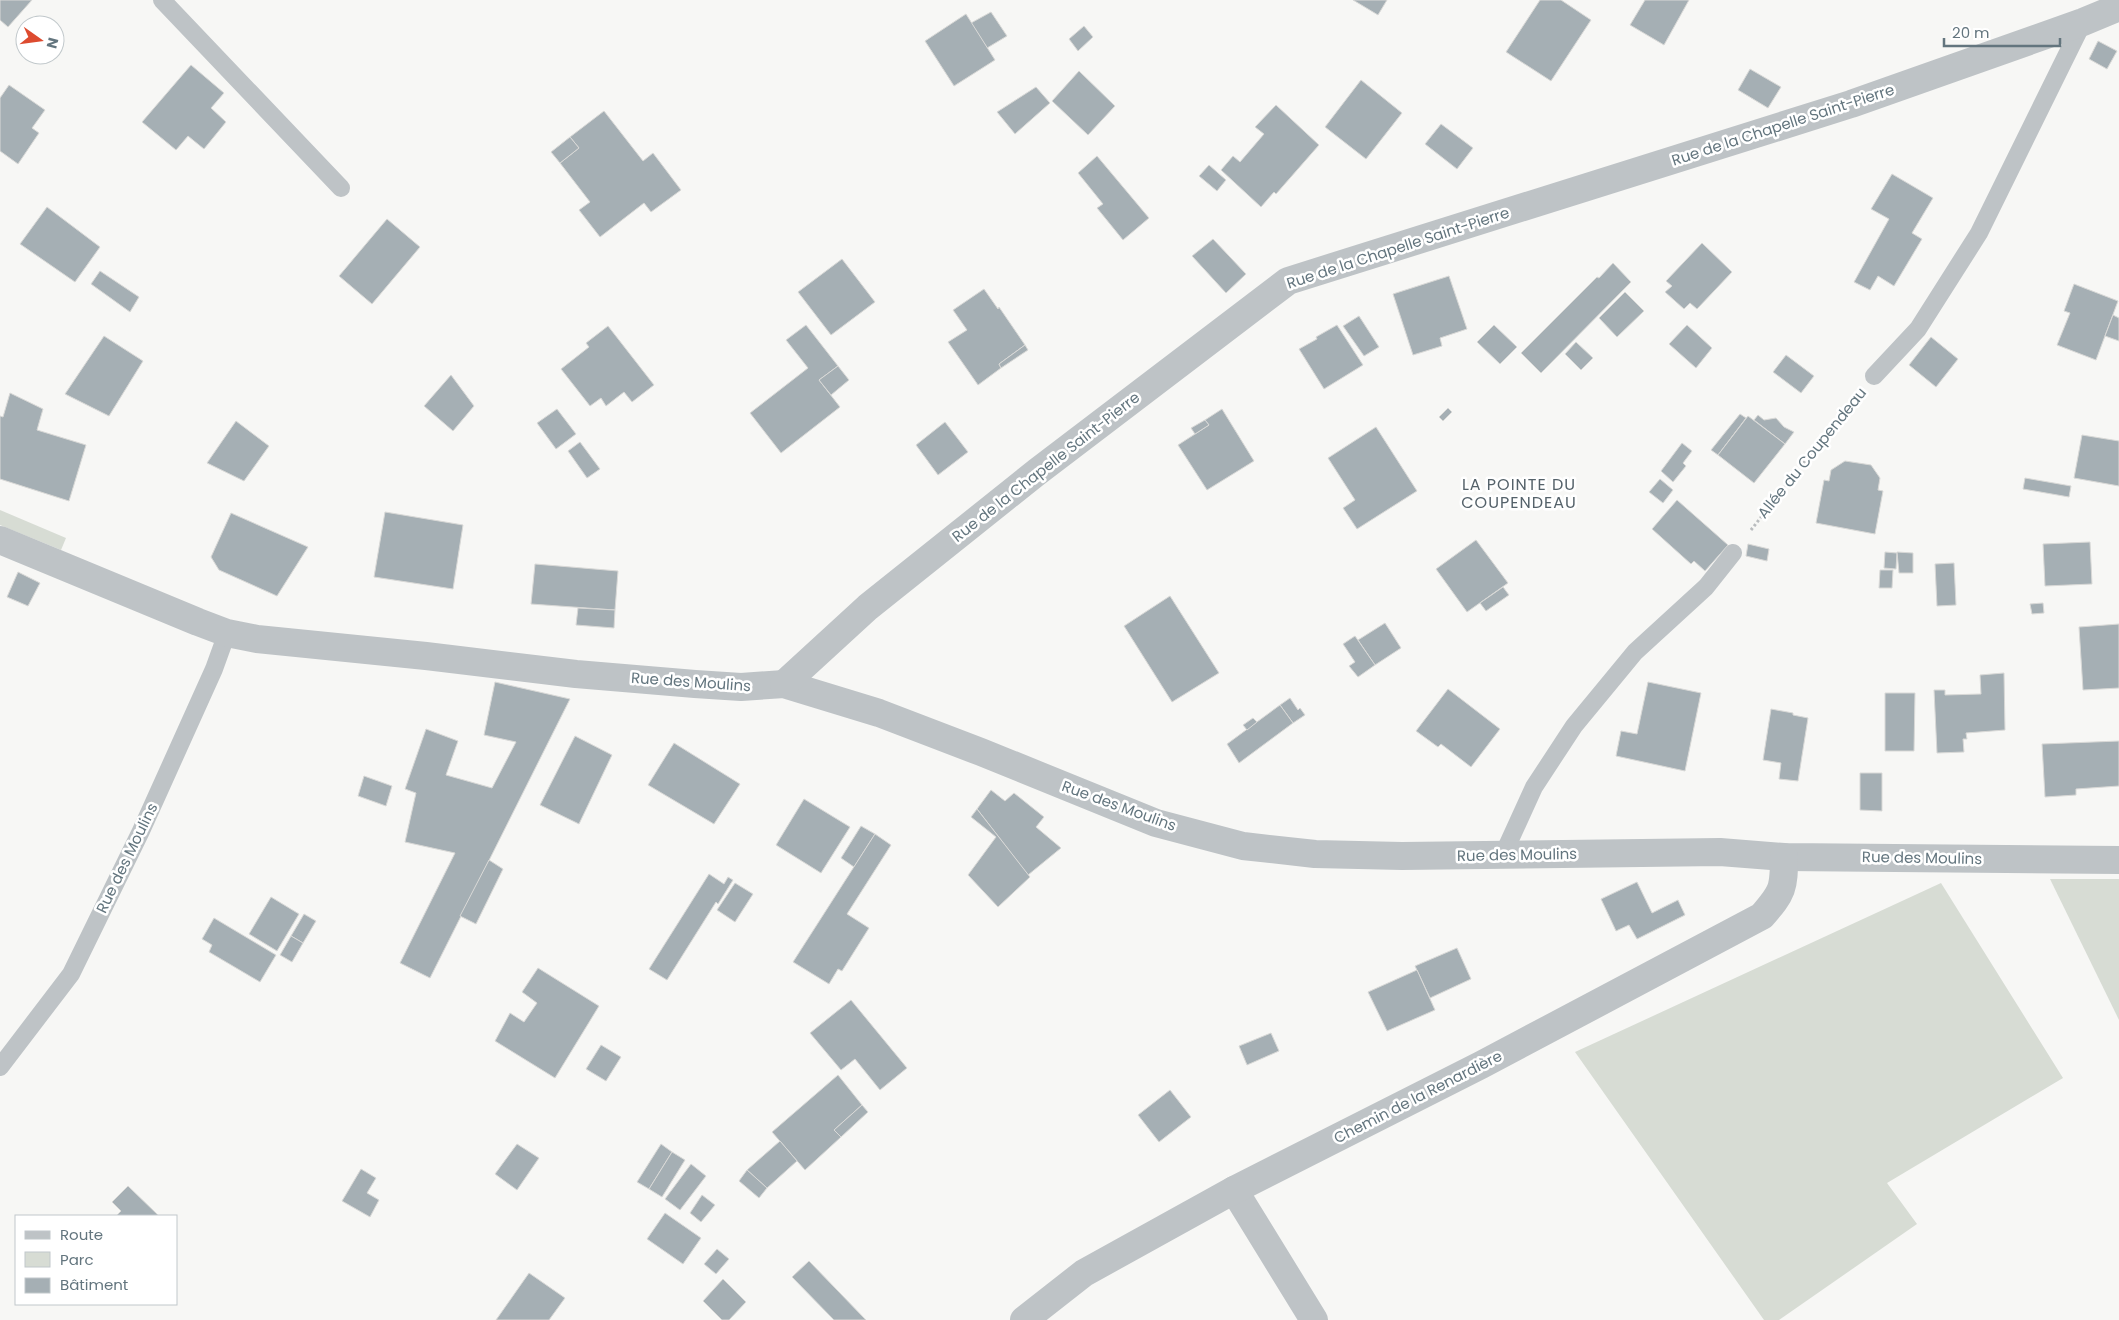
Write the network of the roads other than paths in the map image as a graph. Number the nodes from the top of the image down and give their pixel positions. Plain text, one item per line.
1 (162, 0) edge
2 (2119, 8) edge
3 (2083, 22) junction
4 (341, 188) dead end
5 (1874, 376) road end
6 (0, 540) edge
7 (1733, 553) road end
8 (227, 633) junction
9 (784, 684) junction
10 (1503, 855) junction
11 (1784, 857) junction
12 (2119, 860) edge
13 (0, 1067) edge
14 (1234, 1190) junction
15 (1024, 1320) edge
16 (1314, 1320) edge

1 - 4 lane
2 - 3 street, Rue de la Chapelle Saint-Pierre
3 - 5 lane, Allée du Coupendeau
3 - 9 street, Rue de la Chapelle Saint-Pierre
6 - 8 street, Rue des Moulins
7 - 10 lane
8 - 9 street, Rue des Moulins
8 - 13 lane, Rue des Moulins
9 - 10 street, Rue des Moulins
10 - 11 street, Rue des Moulins
11 - 12 street, Rue des Moulins
11 - 14 street, Chemin de la Renardière
14 - 15 street, Chemin de la Renardière
14 - 16 street

